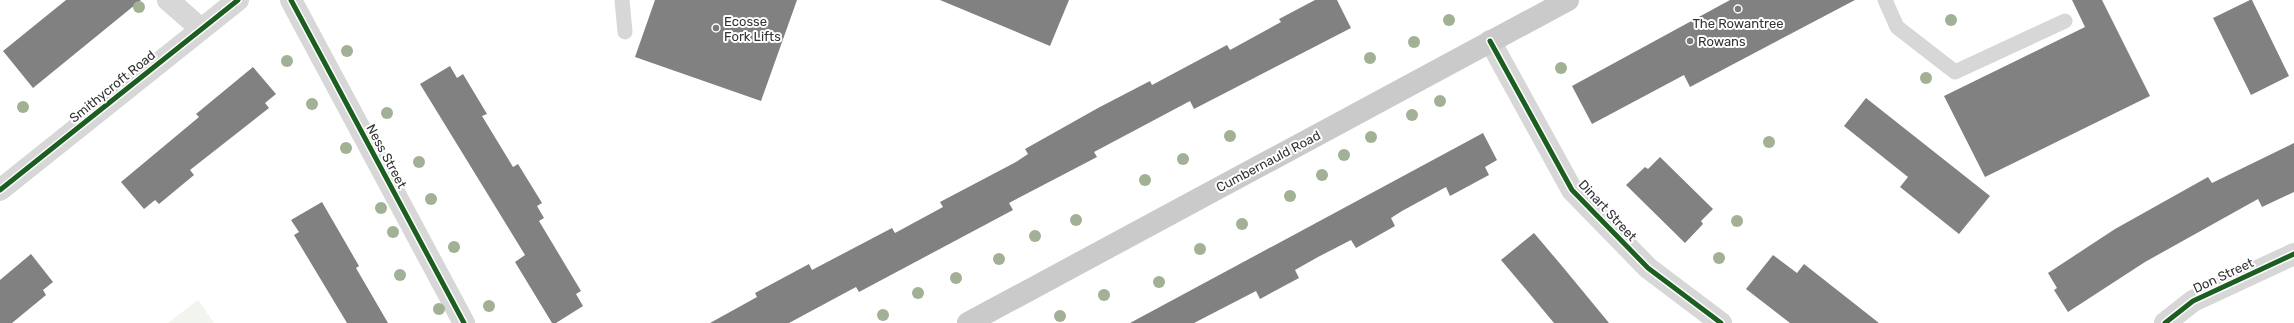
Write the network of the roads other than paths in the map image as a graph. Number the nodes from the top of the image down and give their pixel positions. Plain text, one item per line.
1 (168, 0) edge
2 (238, 0) edge
3 (290, 0) edge
4 (622, 0) edge
5 (1568, 0) edge
6 (1885, 0) edge
7 (2065, 21) dead end
8 (201, 29) junction
9 (625, 32) dead end
10 (1490, 41) junction
11 (0, 190) edge
12 (2294, 254) edge
13 (978, 321) edge
14 (464, 323) edge
15 (1721, 323) edge
16 (2165, 323) edge

1 - 8 street
2 - 8 street, Smithycroft Road
3 - 14 street, Ness Street
4 - 9 lane
5 - 10 main road, Cumbernauld Road
6 - 7 lane
8 - 11 street, Smithycroft Road
10 - 13 main road, Cumbernauld Road
10 - 15 street, Dinart Street
12 - 16 street, Don Street

